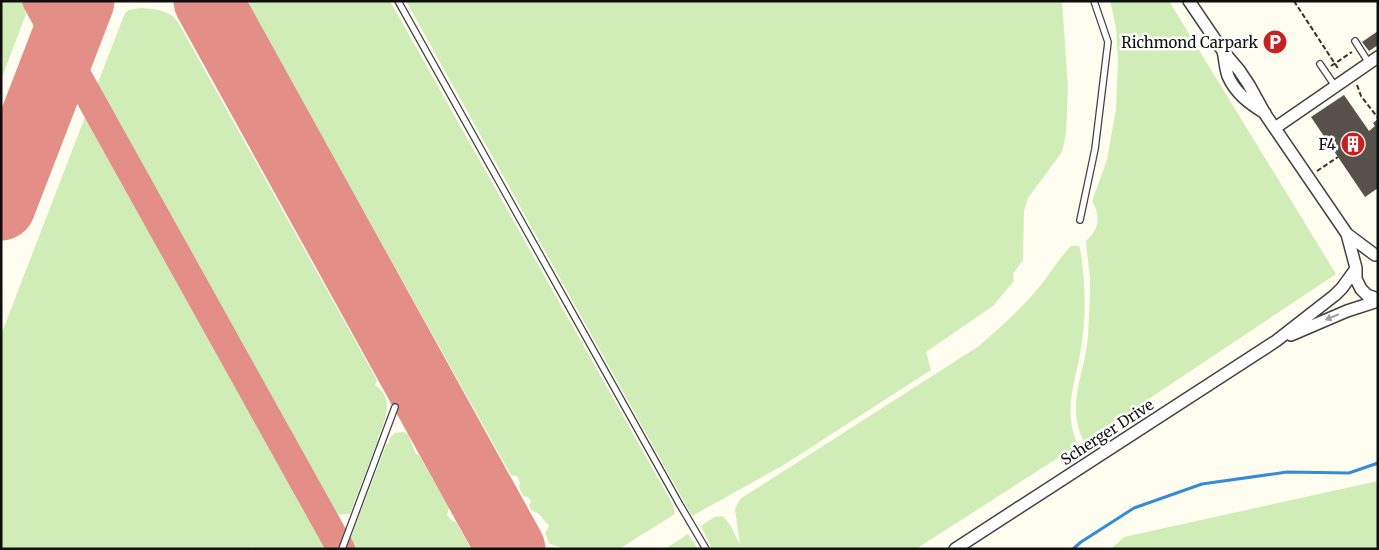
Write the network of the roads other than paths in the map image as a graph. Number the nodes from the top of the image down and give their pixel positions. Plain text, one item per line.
1 (398, 1) edge
2 (1094, 1) edge
3 (1189, 1) edge
4 (1354, 41) dead end
5 (1374, 60) edge
6 (1320, 64) dead end
7 (1335, 86) junction
8 (1275, 128) junction
9 (1080, 220) dead end
10 (1347, 234) junction
11 (1377, 255) edge
12 (1356, 269) junction
13 (1378, 300) edge
14 (1276, 341) junction
15 (394, 407) dead end
16 (342, 549) edge
17 (706, 549) edge
18 (955, 549) edge

1 - 17 lane
2 - 9 lane
3 - 8 street
4 - 5 lane
5 - 7 street
6 - 7 lane
7 - 8 street
8 - 10 street
10 - 11 street
10 - 12 street
11 - 12 street, Scherger Drive
12 - 13 street, Scherger Drive
12 - 14 street, Scherger Drive
13 -> 14 street, Scherger Drive
14 - 18 street, Scherger Drive
15 - 16 lane

